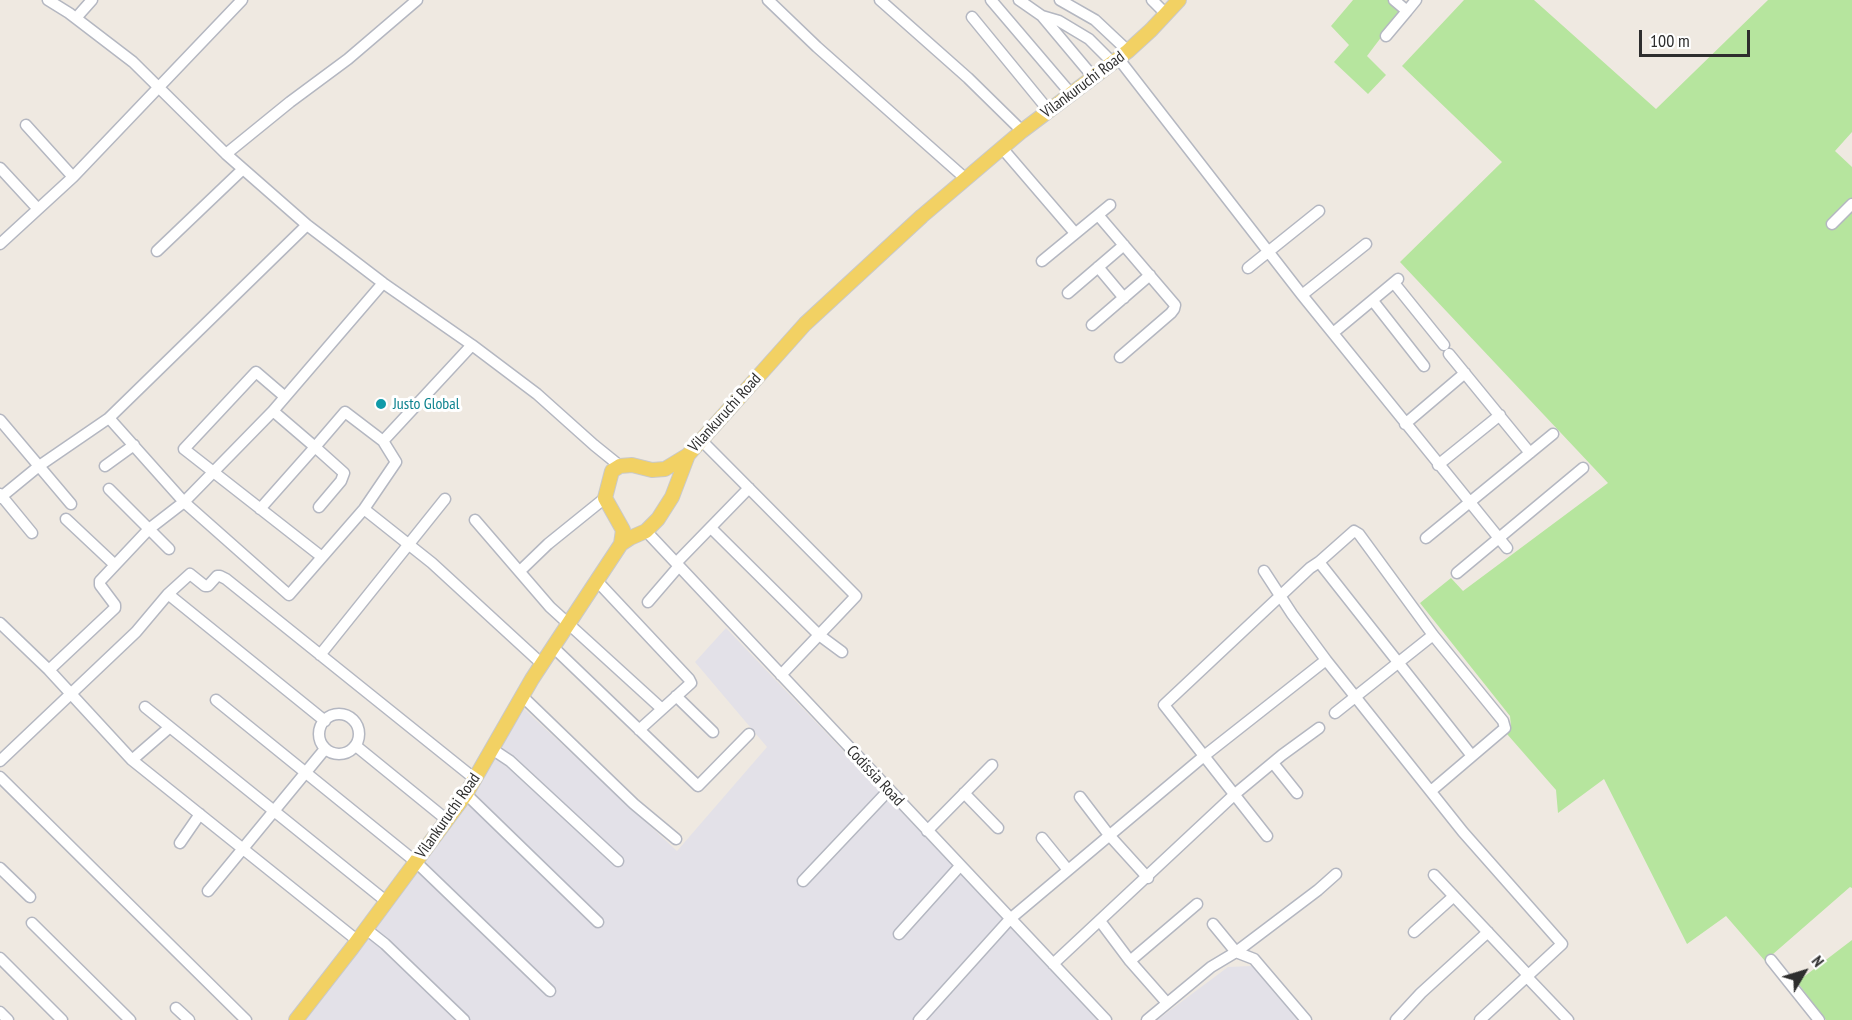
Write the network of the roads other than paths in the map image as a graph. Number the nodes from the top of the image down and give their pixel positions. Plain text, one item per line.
1 (48, 0) edge
2 (92, 0) edge
3 (242, 0) edge
4 (768, 0) edge
5 (880, 0) edge
6 (991, 0) edge
7 (1019, 0) edge
8 (1060, 0) edge
9 (1152, 0) edge
10 (1179, 0) edge
11 (1394, 0) edge
12 (1416, 0) edge
13 (410, 2) edge
14 (1407, 11) junction
15 (1166, 14) junction
16 (972, 16) dead end
17 (1042, 16) junction
18 (76, 18) junction
19 (1386, 36) dead end
20 (1120, 58) junction
21 (1094, 78) junction
22 (158, 87) junction
23 (1072, 94) junction
24 (1049, 111) junction
25 (26, 125) dead end
26 (1022, 131) junction
27 (1002, 148) junction
28 (226, 154) junction
29 (0, 168) edge
30 (243, 169) junction
31 (73, 177) junction
32 (966, 179) junction
33 (1852, 204) edge
34 (1110, 205) dead end
35 (38, 209) junction
36 (1319, 211) dead end
37 (1098, 215) junction
38 (1832, 224) dead end
39 (307, 225) junction
40 (1075, 233) junction
41 (2, 238) edge
42 (1124, 244) junction
43 (1366, 244) dead end
44 (157, 251) dead end
45 (1269, 252) junction
46 (1042, 261) dead end
47 (1098, 267) junction
48 (1248, 268) dead end
49 (1150, 275) junction
50 (383, 283) junction
51 (1068, 293) dead end
52 (1302, 295) junction
53 (1124, 298) junction
54 (1373, 301) junction
55 (1092, 325) dead end
56 (1333, 333) junction
57 (472, 345) junction
58 (1120, 357) dead end
59 (1424, 366) dead end
60 (1465, 373) junction
61 (284, 396) junction
62 (273, 411) junction
63 (1500, 415) junction
64 (109, 418) junction
65 (0, 420) edge
66 (1405, 424) junction
67 (1553, 434) dead end
68 (701, 440) junction
69 (383, 441) junction
70 (134, 445) junction
71 (315, 447) junction
72 (1530, 453) junction
73 (688, 455) junction
74 (1438, 465) junction
75 (39, 466) junction
76 (105, 466) dead end
77 (620, 466) junction
78 (1583, 468) dead end
79 (212, 471) junction
80 (110, 489) dead end
81 (749, 489) junction
82 (1, 496) edge
83 (605, 498) junction
84 (445, 499) dead end
85 (184, 502) junction
86 (1469, 502) junction
87 (71, 504) dead end
88 (319, 507) dead end
89 (260, 509) junction
90 (364, 509) junction
91 (66, 519) dead end
92 (475, 520) dead end
93 (711, 528) junction
94 (149, 529) junction
95 (645, 531) junction
96 (32, 533) dead end
97 (1426, 537) dead end
98 (1499, 538) junction
99 (409, 544) junction
100 (621, 544) junction
101 (1507, 548) dead end
102 (169, 549) dead end
103 (322, 557) junction
104 (1319, 562) junction
105 (115, 565) junction
106 (678, 565) junction
107 (519, 571) junction
108 (1264, 571) dead end
109 (1457, 573) dead end
110 (597, 581) junction
111 (168, 594) junction
112 (1281, 595) junction
113 (648, 602) dead end
114 (0, 623) edge
115 (569, 625) junction
116 (819, 635) junction
117 (1434, 635) junction
118 (553, 647) junction
119 (842, 652) dead end
120 (321, 655) junction
121 (1326, 660) junction
122 (1399, 663) junction
123 (542, 664) junction
124 (49, 670) junction
125 (781, 675) junction
126 (71, 694) junction
127 (522, 696) junction
128 (676, 696) junction
129 (1356, 697) junction
130 (216, 700) dead end
131 (145, 707) dead end
132 (662, 709) junction
133 (1335, 713) dead end
134 (325, 721) junction
135 (170, 727) junction
136 (1319, 729) dead end
137 (639, 730) junction
138 (713, 732) dead end
139 (748, 734) dead end
140 (356, 746) junction
141 (326, 749) junction
142 (492, 749) junction
143 (1204, 756) junction
144 (1472, 756) junction
145 (132, 760) junction
146 (0, 761) edge
147 (1273, 763) junction
148 (992, 765) dead end
149 (306, 772) junction
150 (0, 777) edge
151 (475, 779) junction
152 (889, 790) junction
153 (1431, 791) junction
154 (466, 794) junction
155 (964, 794) junction
156 (1235, 794) junction
157 (1297, 794) dead end
158 (1080, 797) dead end
159 (273, 810) junction
160 (200, 814) junction
161 (447, 820) junction
162 (998, 828) dead end
163 (927, 831) junction
164 (1109, 835) junction
165 (1267, 836) dead end
166 (1042, 838) dead end
167 (676, 839) dead end
168 (180, 843) dead end
169 (243, 849) junction
170 (618, 861) dead end
171 (416, 862) junction
172 (960, 866) junction
173 (0, 868) edge
174 (1068, 870) junction
175 (1336, 874) dead end
176 (1434, 875) dead end
177 (1148, 878) junction
178 (803, 881) dead end
179 (208, 891) dead end
180 (1454, 896) junction
181 (30, 897) dead end
182 (387, 902) junction
183 (1197, 904) dead end
184 (1010, 919) junction
185 (1100, 921) junction
186 (598, 922) dead end
187 (32, 923) dead end
188 (1213, 924) dead end
189 (366, 929) junction
190 (1414, 932) dead end
191 (1488, 932) junction
192 (898, 934) dead end
193 (358, 941) junction
194 (1236, 952) junction
195 (0, 958) edge
196 (1771, 960) dead end
197 (1130, 961) junction
198 (1053, 964) junction
199 (1528, 976) junction
200 (550, 991) dead end
201 (1167, 1003) junction
202 (176, 1008) dead end
203 (0, 1012) edge
204 (8, 1020) edge
205 (62, 1020) edge
206 (130, 1020) edge
207 (189, 1020) edge
208 (246, 1020) edge
209 (296, 1020) edge
210 (464, 1020) edge
211 (919, 1020) edge
212 (1106, 1020) edge
213 (1147, 1020) edge
214 (1306, 1020) edge
215 (1396, 1020) edge
216 (1480, 1020) edge
217 (1568, 1020) edge
218 (1819, 1020) edge

1 - 18 street
2 - 18 street
3 - 22 street
4 - 32 street
5 - 26 street
6 - 23 street
7 - 17 street
8 - 20 street
9 - 15 street
10 - 15 main road, Vilankuruchi Road
11 - 14 street
12 - 14 street
13 - 28 street
14 - 19 street
15 - 20 main road, Vilankuruchi Road
16 - 24 street
17 - 20 street
17 - 21 street
18 - 22 street
20 - 21 main road, Vilankuruchi Road
20 - 45 street
21 - 23 main road, Vilankuruchi Road
22 - 28 street
22 - 31 street
23 - 24 main road, Vilankuruchi Road
24 - 26 main road, Vilankuruchi Road
25 - 31 street
26 - 27 main road, Vilankuruchi Road
27 - 32 main road, Vilankuruchi Road
27 - 40 street
28 - 30 street
29 - 35 street
30 - 39 street
30 - 44 street
31 - 35 street
32 - 68 main road, Vilankuruchi Road
33 - 38 street
34 - 37 street
35 - 41 street
36 - 45 street
37 - 40 street
37 - 42 street
39 - 50 street
39 - 64 street
40 - 46 street
42 - 47 street
42 - 49 street
43 - 52 street
45 - 48 street
45 - 52 street
47 - 51 street
47 - 53 street
49 - 53 street
49 - 58 street
50 - 57 street
50 - 61 street
52 - 56 street
53 - 55 street
54 - 56 street
54 - 59 street
54 - 60 street
56 - 66 street
57 - 69 street
57 - 77 street
60 - 63 street
60 - 66 street
61 - 62 street
61 - 79 street
62 - 71 street
62 - 79 street
63 - 72 street
63 - 74 street
64 - 70 street
64 - 75 street
65 - 75 street
66 - 74 street
67 - 72 street
68 - 73 main road, Vilankuruchi Road
68 - 81 street
69 - 71 street
69 - 90 street
70 - 76 street
70 - 85 street
71 - 88 street
71 - 89 street
72 - 86 street
73 - 77 main road, Vilankuruchi Road
73 - 95 main road
74 - 86 street
75 - 82 street
75 - 87 street
77 - 83 main road
78 - 98 street
79 - 85 street
79 - 89 street
80 - 94 street
81 - 93 street
81 - 116 street
82 - 96 street
83 - 100 main road
83 - 107 street
84 - 99 street
85 - 94 street
85 - 103 street
86 - 97 street
86 - 98 street
89 - 103 street
90 - 99 street
90 - 103 street
91 - 105 street
92 - 107 street
93 - 106 street
93 - 116 street
94 - 102 street
94 - 105 street
95 - 100 main road
95 - 106 street, Codissia Road
98 - 101 street
98 - 109 street
99 - 120 street
99 - 123 street
100 - 110 main road, Vilankuruchi Road
104 - 112 street
104 - 117 street
104 - 122 street
105 - 124 street
106 - 113 street
106 - 125 street, Codissia Road
107 - 115 street
108 - 112 street
110 - 115 main road, Vilankuruchi Road
110 - 128 street
111 - 120 street
111 - 126 street
111 - 134 street
112 - 121 street
112 - 143 street
114 - 124 street
115 - 118 main road, Vilankuruchi Road
115 - 132 street
116 - 119 street
116 - 125 street
117 - 122 street
117 - 144 street
118 - 123 main road, Vilankuruchi Road
118 - 137 street
120 - 151 street
121 - 129 street
121 - 143 street
122 - 129 street
122 - 144 street
123 - 127 main road, Vilankuruchi Road
124 - 126 street
125 - 152 street, Codissia Road
126 - 145 street
126 - 146 street
127 - 142 main road, Vilankuruchi Road
127 - 167 street
128 - 132 street
128 - 138 street
129 - 133 street
129 - 153 street
130 - 149 street
131 - 135 street
132 - 137 street
134 - 140 street
134 - 141 street
135 - 145 street
135 - 159 street
136 - 147 street
137 - 139 street
140 - 141 street
140 - 161 street
141 - 149 street
142 - 151 main road, Vilankuruchi Road
142 - 170 street
143 - 156 street
143 - 164 street
144 - 153 street
145 - 160 street
147 - 156 street
147 - 157 street
148 - 155 street
149 - 159 street
149 - 171 street
150 - 208 street
151 - 154 main road, Vilankuruchi Road
152 - 163 street, Codissia Road
152 - 178 street
153 - 199 street
154 - 161 main road, Vilankuruchi Road
154 - 186 street
155 - 162 street
155 - 163 street
156 - 165 street
156 - 177 street
158 - 164 street
159 - 169 street
159 - 182 street
160 - 168 street
160 - 169 street
161 - 171 main road, Vilankuruchi Road
163 - 172 street, Codissia Road
164 - 174 street
164 - 177 street
166 - 174 street
169 - 179 street
169 - 193 street
171 - 182 main road, Vilankuruchi Road
171 - 200 street
172 - 184 street, Codissia Road
172 - 192 street
173 - 181 street
174 - 184 street
175 - 194 street
176 - 180 street
177 - 185 street
180 - 190 street
180 - 191 street
182 - 189 main road, Vilankuruchi Road
183 - 197 street
184 - 198 street, Codissia Road
184 - 211 street
185 - 197 street
185 - 198 street
187 - 206 street
188 - 194 street
189 - 193 main road, Vilankuruchi Road
189 - 210 street
191 - 199 street
191 - 215 street
193 - 209 main road, Vilankuruchi Road
194 - 201 street
194 - 214 street
195 - 205 street
196 - 218 street
197 - 201 street
198 - 212 street, Codissia Road
199 - 216 street
199 - 217 street
201 - 213 street
202 - 207 street
203 - 204 street

